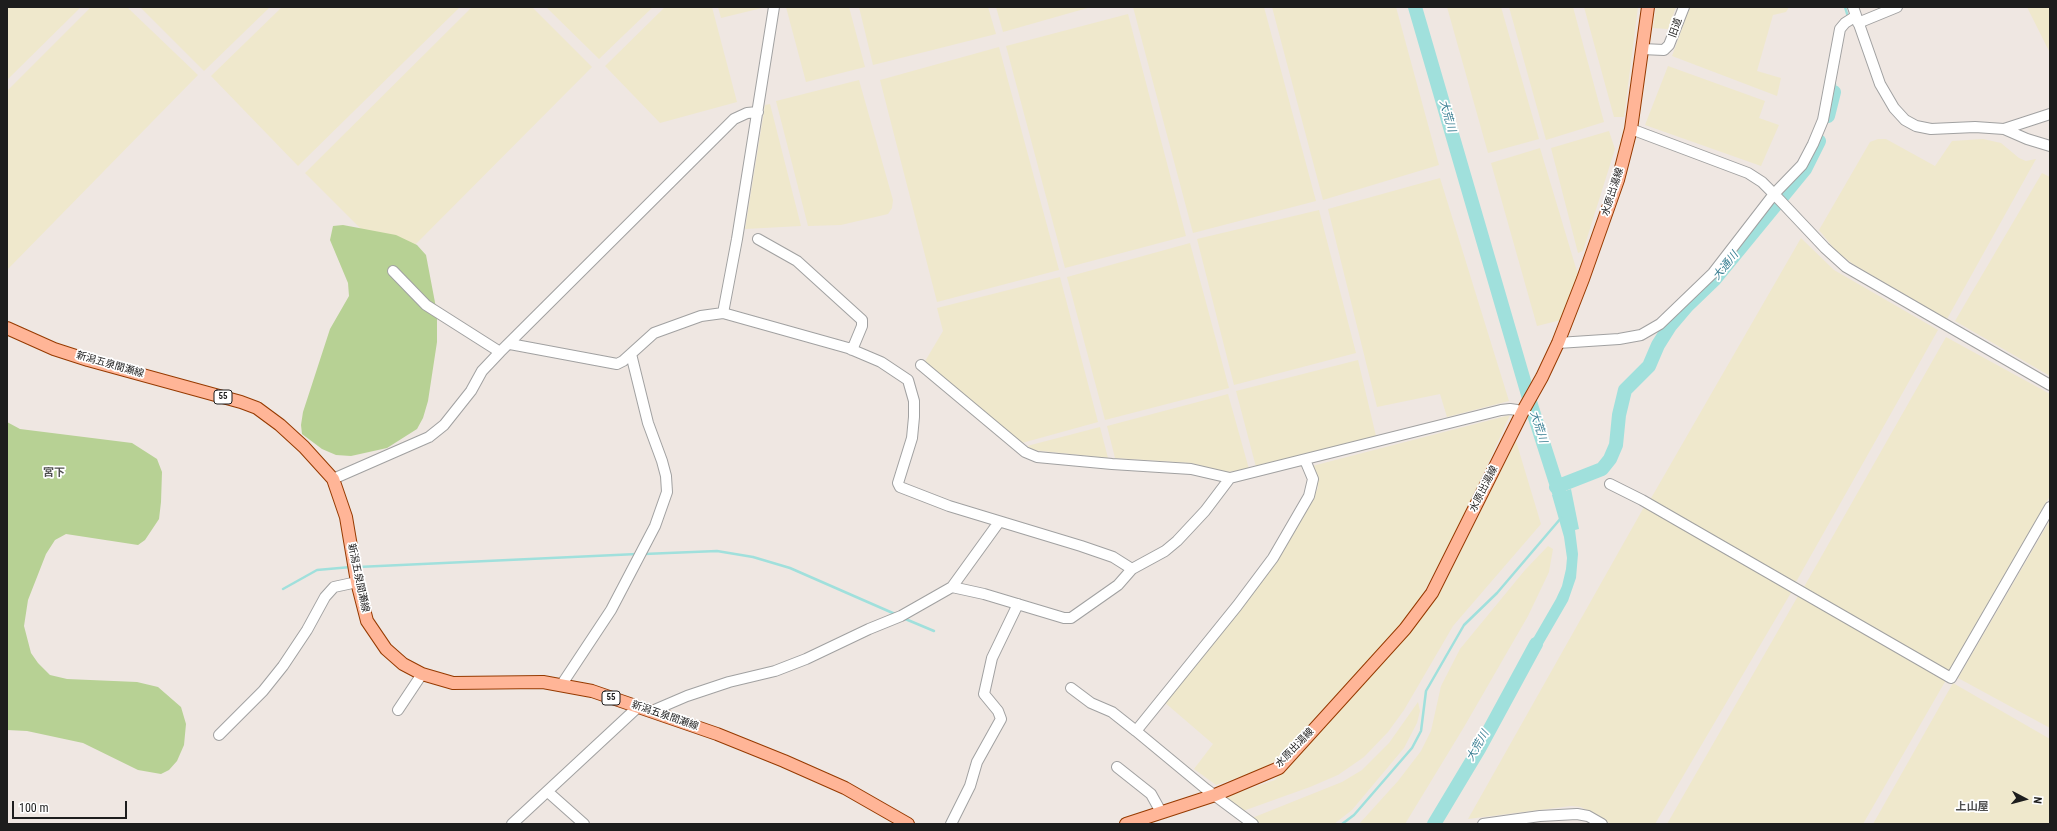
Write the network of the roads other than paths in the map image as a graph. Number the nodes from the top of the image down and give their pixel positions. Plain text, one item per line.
1 (774, 7) edge
2 (1648, 7) edge
3 (1684, 7) edge
4 (1898, 7) edge
5 (1855, 15) edge
6 (1642, 49) junction
7 (758, 112) junction
8 (2050, 114) edge
9 (1631, 129) junction
10 (2004, 129) junction
11 (2050, 146) edge
12 (1775, 195) junction
13 (758, 239) dead end
14 (392, 271) dead end
15 (723, 313) junction
16 (7, 328) edge
17 (510, 344) junction
18 (1558, 344) junction
19 (852, 350) junction
20 (500, 352) junction
21 (631, 354) junction
22 (921, 365) dead end
23 (2050, 385) edge
24 (1522, 412) junction
25 (1305, 460) junction
26 (1230, 478) junction
27 (333, 479) junction
28 (1610, 484) dead end
29 (2050, 507) edge
30 (999, 522) junction
31 (1132, 569) junction
32 (355, 572) junction
33 (952, 587) junction
34 (1018, 604) junction
35 (422, 674) junction
36 (562, 684) junction
37 (1071, 688) dead end
38 (638, 707) junction
39 (398, 710) dead end
40 (652, 712) junction
41 (1136, 731) junction
42 (219, 735) dead end
43 (1117, 767) dead end
44 (548, 792) junction
45 (1215, 795) junction
46 (1161, 812) junction
47 (514, 824) edge
48 (584, 824) edge
49 (908, 824) edge
50 (951, 824) edge
51 (1126, 824) edge
52 (1253, 824) edge
53 (1482, 824) edge
54 (1602, 824) edge

1 - 7 street
2 - 6 main road, 水原出湯線
3 - 6 street, 旧道
4 - 5 street
5 - 10 street
5 - 12 street
6 - 9 main road, 水原出湯線
7 - 15 street
7 - 17 street
8 - 10 street
9 - 12 street
9 - 18 main road, 水原出湯線
10 - 11 street
12 - 18 street
12 - 23 street
13 - 19 street
14 - 20 street
15 - 19 street
15 - 21 street
16 - 27 main road, 新潟五泉間瀬線 / 55
17 - 20 street
17 - 21 street
18 - 24 main road, 水原出湯線
19 - 30 street
20 - 27 street
21 - 36 street
22 - 26 street
24 - 25 street
24 - 45 main road, 水原出湯線
25 - 26 street
25 - 41 street
26 - 31 street
27 - 32 main road, 新潟五泉間瀬線 / 55
28 - 29 street
30 - 31 street
30 - 33 street
31 - 34 street
32 - 35 main road, 新潟五泉間瀬線 / 55
32 - 42 street
33 - 34 street
33 - 40 street
34 - 50 street
35 - 36 main road, 新潟五泉間瀬線 / 55
35 - 39 street
36 - 38 main road, 新潟五泉間瀬線 / 55
37 - 41 street
38 - 40 main road, 新潟五泉間瀬線 / 55
38 - 44 street
40 - 49 main road, 新潟五泉間瀬線 / 55
41 - 45 street
43 - 46 street
44 - 47 street
44 - 48 street
45 - 46 main road, 水原出湯線
45 - 52 street
46 - 51 main road, 水原出湯線
53 - 54 street

